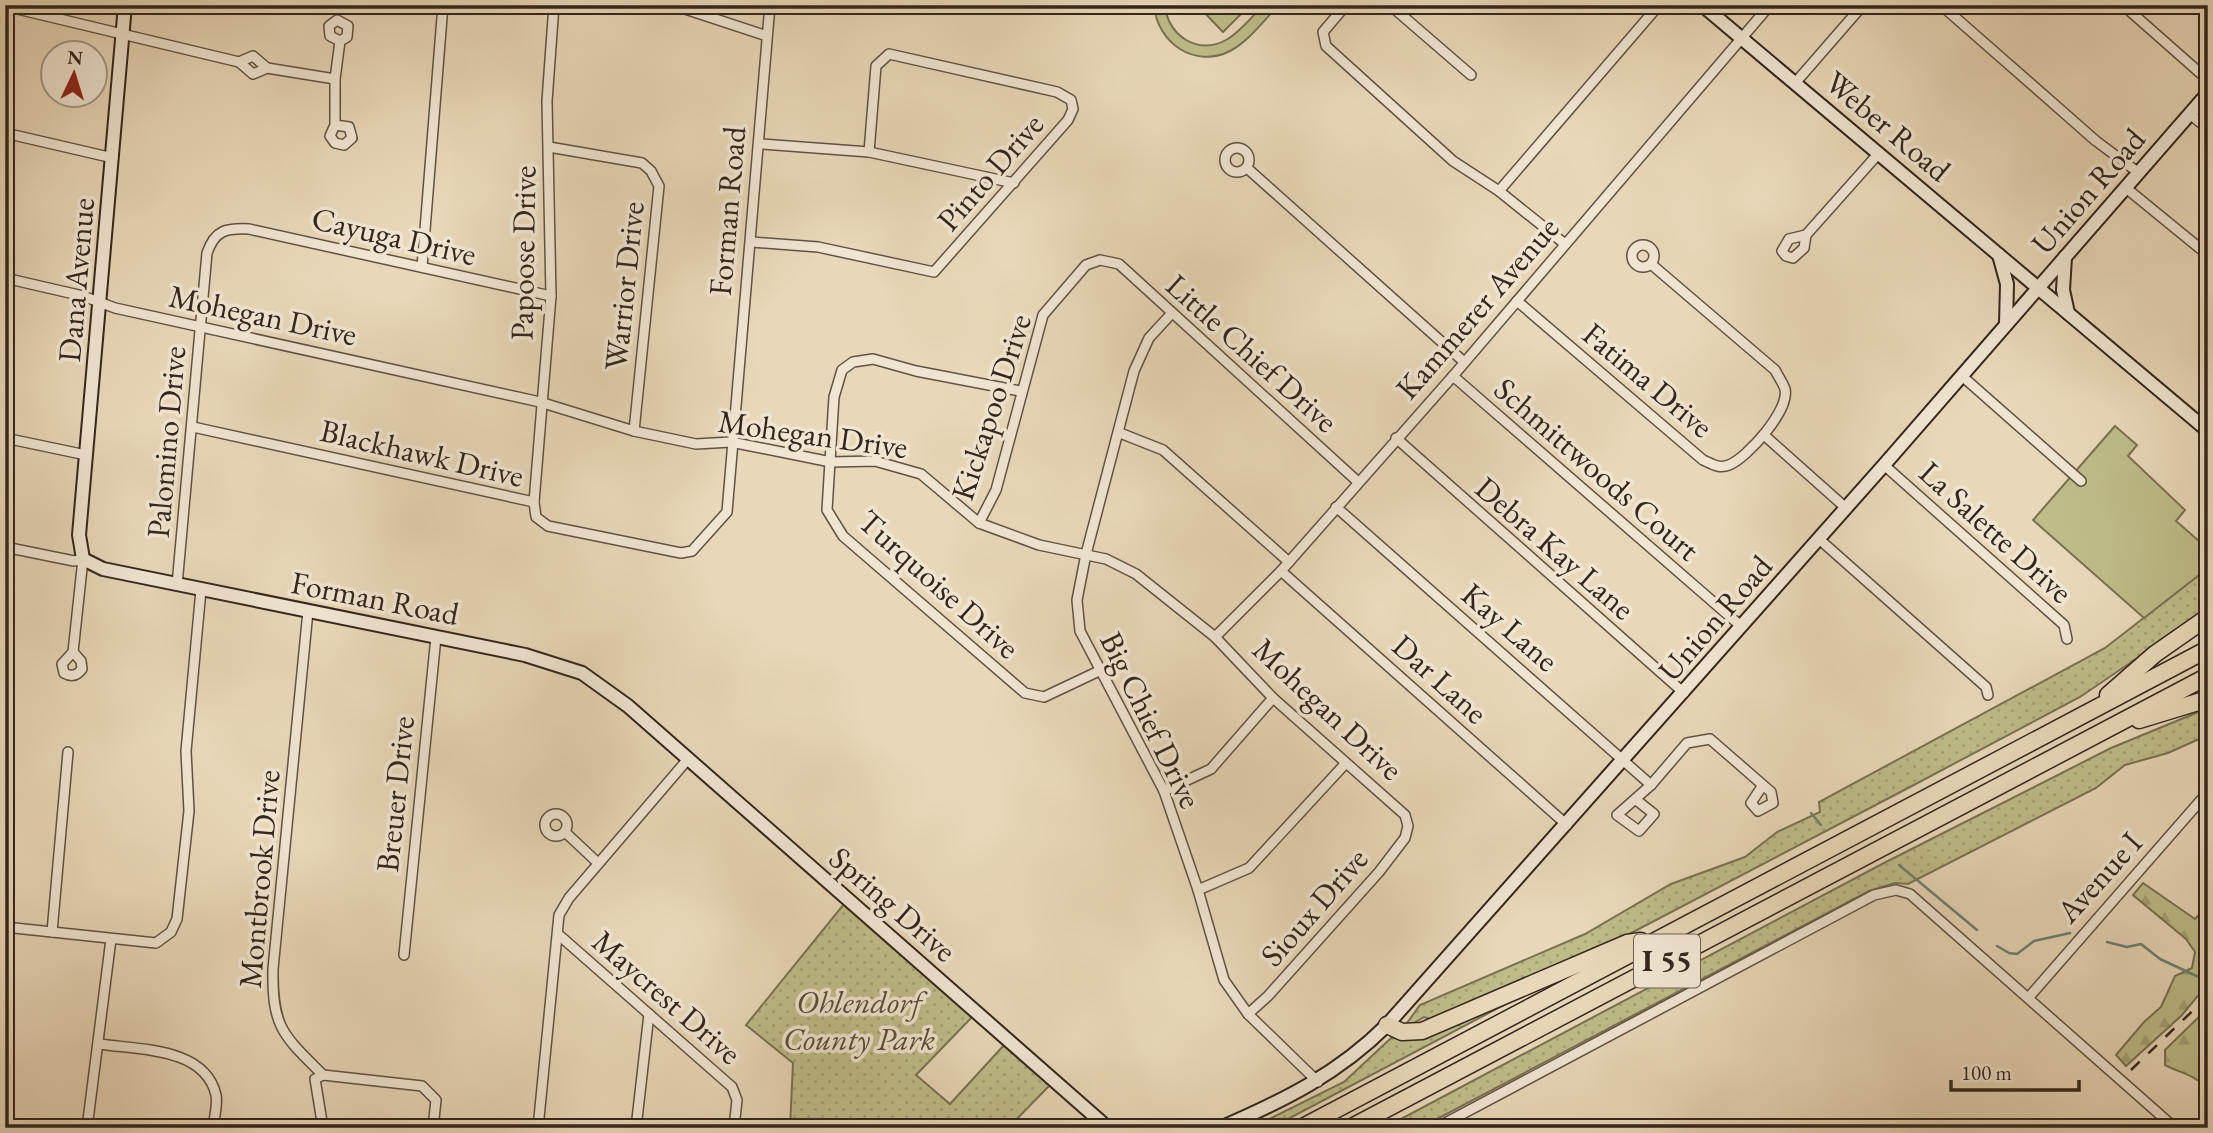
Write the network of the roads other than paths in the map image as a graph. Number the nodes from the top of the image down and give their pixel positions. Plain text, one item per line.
1 (125, 5) edge
2 (443, 5) edge
3 (554, 5) edge
4 (647, 5) edge
5 (660, 5) edge
6 (673, 5) edge
7 (770, 5) edge
8 (1346, 5) edge
9 (1390, 5) edge
10 (1659, 5) edge
11 (1702, 5) edge
12 (1770, 5) edge
13 (1863, 5) edge
14 (1941, 5) edge
15 (2123, 5) edge
16 (5, 6) edge
17 (18, 7) edge
18 (122, 36) junction
19 (767, 36) junction
20 (1744, 37) junction
21 (340, 41) dead end
22 (239, 62) junction
23 (267, 68) junction
24 (1471, 75) dead end
25 (335, 79) junction
26 (2208, 80) edge
27 (1796, 82) junction
28 (2208, 93) edge
29 (2190, 114) junction
30 (335, 124) dead end
31 (2208, 129) edge
32 (5, 134) edge
33 (761, 144) junction
34 (550, 147) junction
35 (869, 152) junction
36 (1879, 153) junction
37 (113, 158) junction
38 (1247, 167) dead end
39 (2139, 173) junction
40 (1014, 183) junction
41 (2126, 188) junction
42 (1499, 191) junction
43 (226, 228) joint
44 (1806, 235) dead end
45 (752, 242) junction
46 (1565, 244) junction
47 (1999, 255) junction
48 (2208, 255) edge
49 (2065, 257) junction
50 (1114, 262) joint
51 (1651, 264) dead end
52 (422, 267) junction
53 (5, 278) edge
54 (2038, 289) junction
55 (551, 296) junction
56 (1517, 301) junction
57 (100, 302) junction
58 (1172, 313) junction
59 (2068, 313) junction
60 (2007, 324) junction
61 (201, 326) junction
62 (1464, 361) junction
63 (1452, 376) junction
64 (1962, 376) junction
65 (1020, 391) junction
66 (540, 402) junction
67 (193, 427) junction
68 (634, 430) junction
69 (2208, 431) edge
70 (1120, 433) junction
71 (1764, 435) junction
72 (5, 438) edge
73 (1396, 438) junction
74 (731, 442) junction
75 (86, 455) junction
76 (831, 462) junction
77 (1884, 466) junction
78 (1357, 481) junction
79 (2081, 481) dead end
80 (534, 502) junction
81 (1336, 507) junction
82 (1846, 508) junction
83 (979, 523) junction
84 (705, 538) joint
85 (1818, 540) junction
86 (5, 547) edge
87 (1086, 554) junction
88 (83, 559) junction
89 (1289, 562) junction
90 (1281, 570) junction
91 (177, 585) junction
92 (201, 590) junction
93 (308, 611) junction
94 (2208, 617) edge
95 (1742, 627) junction
96 (436, 637) junction
97 (1215, 637) junction
98 (2067, 639) dead end
99 (2208, 649) edge
100 (73, 652) dead end
101 (1099, 671) junction
102 (2208, 676) edge
103 (1684, 693) junction
104 (1988, 695) dead end
105 (1273, 698) junction
106 (2208, 699) edge
107 (2090, 712) junction
108 (643, 720) joint
109 (2110, 728) junction
110 (68, 752) dead end
111 (688, 759) junction
112 (1624, 761) junction
113 (1346, 763) junction
114 (1651, 785) junction
115 (1763, 785) dead end
116 (1164, 791) junction
117 (2208, 792) edge
118 (1635, 799) dead end
119 (1567, 825) junction
120 (1408, 827) joint
121 (565, 832) dead end
122 (598, 863) junction
123 (1198, 890) junction
124 (5, 927) edge
125 (52, 932) junction
126 (559, 935) junction
127 (111, 939) junction
128 (1657, 939) junction
129 (404, 955) dead end
130 (2029, 997) junction
131 (649, 1014) junction
132 (1248, 1014) junction
133 (1387, 1025) junction
134 (100, 1044) junction
135 (323, 1075) junction
136 (1318, 1082) junction
137 (88, 1128) edge
138 (213, 1128) edge
139 (323, 1128) edge
140 (433, 1128) edge
141 (538, 1128) edge
142 (636, 1128) edge
143 (734, 1128) edge
144 (1108, 1128) edge
145 (1220, 1128) edge
146 (1301, 1128) edge
147 (1350, 1128) edge
148 (1436, 1128) edge
149 (2175, 1128) edge

1 - 18 main road, Dana Avenue
2 - 52 street
3 - 34 street, Papoose Drive
4 - 5 street
6 - 19 street
7 - 19 street, Forman Road
8 - 42 street
9 - 24 street
10 - 42 street
11 - 20 main road, Weber Road
12 - 20 street, Kammerer Avenue
13 - 27 street
14 - 39 street
15 - 26 street
16 - 17 street
17 - 18 street
18 - 22 street
18 - 37 main road, Dana Avenue
19 - 33 street, Forman Road
20 - 27 main road, Weber Road
20 - 46 street, Kammerer Avenue
21 - 25 street
22 - 23 street
22 - 23 street
23 - 25 street
25 - 30 street
27 - 36 main road, Weber Road
28 - 29 main road, Union Road
29 - 31 street
29 - 39 main road, Union Road
32 - 37 street
33 - 35 street
33 - 45 street, Forman Road
34 - 55 street, Papoose Drive
34 - 68 street, Warrior Drive
35 - 40 street
35 - 40 street, Pinto Drive
36 - 44 street
36 - 47 main road, Weber Road
37 - 57 main road, Dana Avenue
38 - 62 street, Schmittwoods Court
39 - 41 main road, Union Road
40 - 45 street, Pinto Drive
41 - 48 street
41 - 49 main road, Union Road
42 - 46 street
43 - 52 street, Cayuga Drive
43 - 61 street, Palomino Drive
45 - 74 street, Forman Road
46 - 56 street, Kammerer Avenue
47 - 54 main road, Weber Road
47 - 60 main road
49 - 54 main road, Union Road
49 - 59 main road
50 - 58 street, Little Chief Drive
50 - 65 street, Kickapoo Drive
51 - 71 street
52 - 55 street, Cayuga Drive
53 - 57 street, Mohegan Drive
54 - 59 main road, Weber Road
54 - 60 main road, Union Road
55 - 66 street, Papoose Drive
56 - 62 street, Kammerer Avenue
56 - 71 street, Fatima Drive
57 - 61 street, Mohegan Drive
57 - 75 main road, Dana Avenue
58 - 70 street, Big Chief Drive
58 - 78 street, Little Chief Drive
59 - 69 main road, Weber Road
60 - 64 main road, Union Road
61 - 66 street, Mohegan Drive
61 - 67 street, Palomino Drive
62 - 63 street, Kammerer Avenue
63 - 73 street, Kammerer Avenue
63 - 95 street, Schmittwoods Court
64 - 77 main road, Union Road
64 - 79 street
65 - 76 street, Turquoise Drive
65 - 83 street, Kickapoo Drive
66 - 68 street, Mohegan Drive
66 - 80 street, Papoose Drive
67 - 80 street, Blackhawk Drive
67 - 91 street, Palomino Drive
68 - 74 street, Mohegan Drive
70 - 87 street, Big Chief Drive
70 - 89 street
71 - 82 street, Fatima Drive
72 - 75 street
73 - 78 street, Kammerer Avenue
73 - 103 street, Debra Kay Lane
74 - 76 street, Mohegan Drive
74 - 84 street, Forman Road
75 - 88 main road, Dana Avenue
76 - 83 street, Mohegan Drive
76 - 101 street, Turquoise Drive
77 - 82 main road, Union Road
77 - 98 street, La Salette Drive
78 - 81 street, Kammerer Avenue
80 - 84 street, Blackhawk Drive
81 - 89 street, Kammerer Avenue
81 - 112 street, Kay Lane
82 - 85 main road, Union Road
83 - 87 street, Mohegan Drive
85 - 95 main road, Union Road
85 - 104 street
86 - 88 street
87 - 97 street, Mohegan Drive
87 - 101 street, Big Chief Drive
88 - 91 main road, Forman Road
88 - 100 street
89 - 90 street, Kammerer Avenue
90 - 97 street, Kammerer Avenue
90 - 119 street, Dar Lane
91 - 92 main road, Forman Road
92 - 93 main road, Forman Road
92 - 127 street
93 - 96 main road, Forman Road
93 - 135 street, Montbrook Drive
94 - 107 highway
95 - 103 main road, Union Road
96 - 108 main road, Forman Road
96 - 129 street, Breuer Drive
97 - 105 street, Mohegan Drive
99 - 107 highway, I 55
101 - 116 street, Big Chief Drive
102 - 109 highway, I 55
103 - 112 main road, Union Road
105 - 113 street, Mohegan Drive
105 - 116 street
106 - 109 highway
107 - 128 highway, I 55
108 - 111 main road, Spring Drive
109 - 147 highway, I 55
110 - 125 street
111 - 122 street
111 - 144 main road, Spring Drive
112 - 114 street, Kay Lane
112 - 119 main road, Union Road
113 - 120 street, Mohegan Drive
113 - 123 street
114 - 115 street
114 - 118 street
116 - 123 street, Big Chief Drive
117 - 130 street, Avenue I
119 - 133 main road, Union Road
120 - 132 street, Sioux Drive
121 - 122 street
122 - 126 street
123 - 132 street, Big Chief Drive
124 - 125 street
125 - 127 street
126 - 131 street, Maycrest Drive
126 - 141 street
127 - 134 street
128 - 133 highway
128 - 146 highway, I 55
130 - 148 street
130 - 149 street
131 - 142 street
131 - 143 street, Maycrest Drive
132 - 136 street, Big Chief Drive
133 - 136 main road, Union Road
134 - 137 street
134 - 138 street
135 - 139 street
135 - 140 street
136 - 145 main road, Union Road

